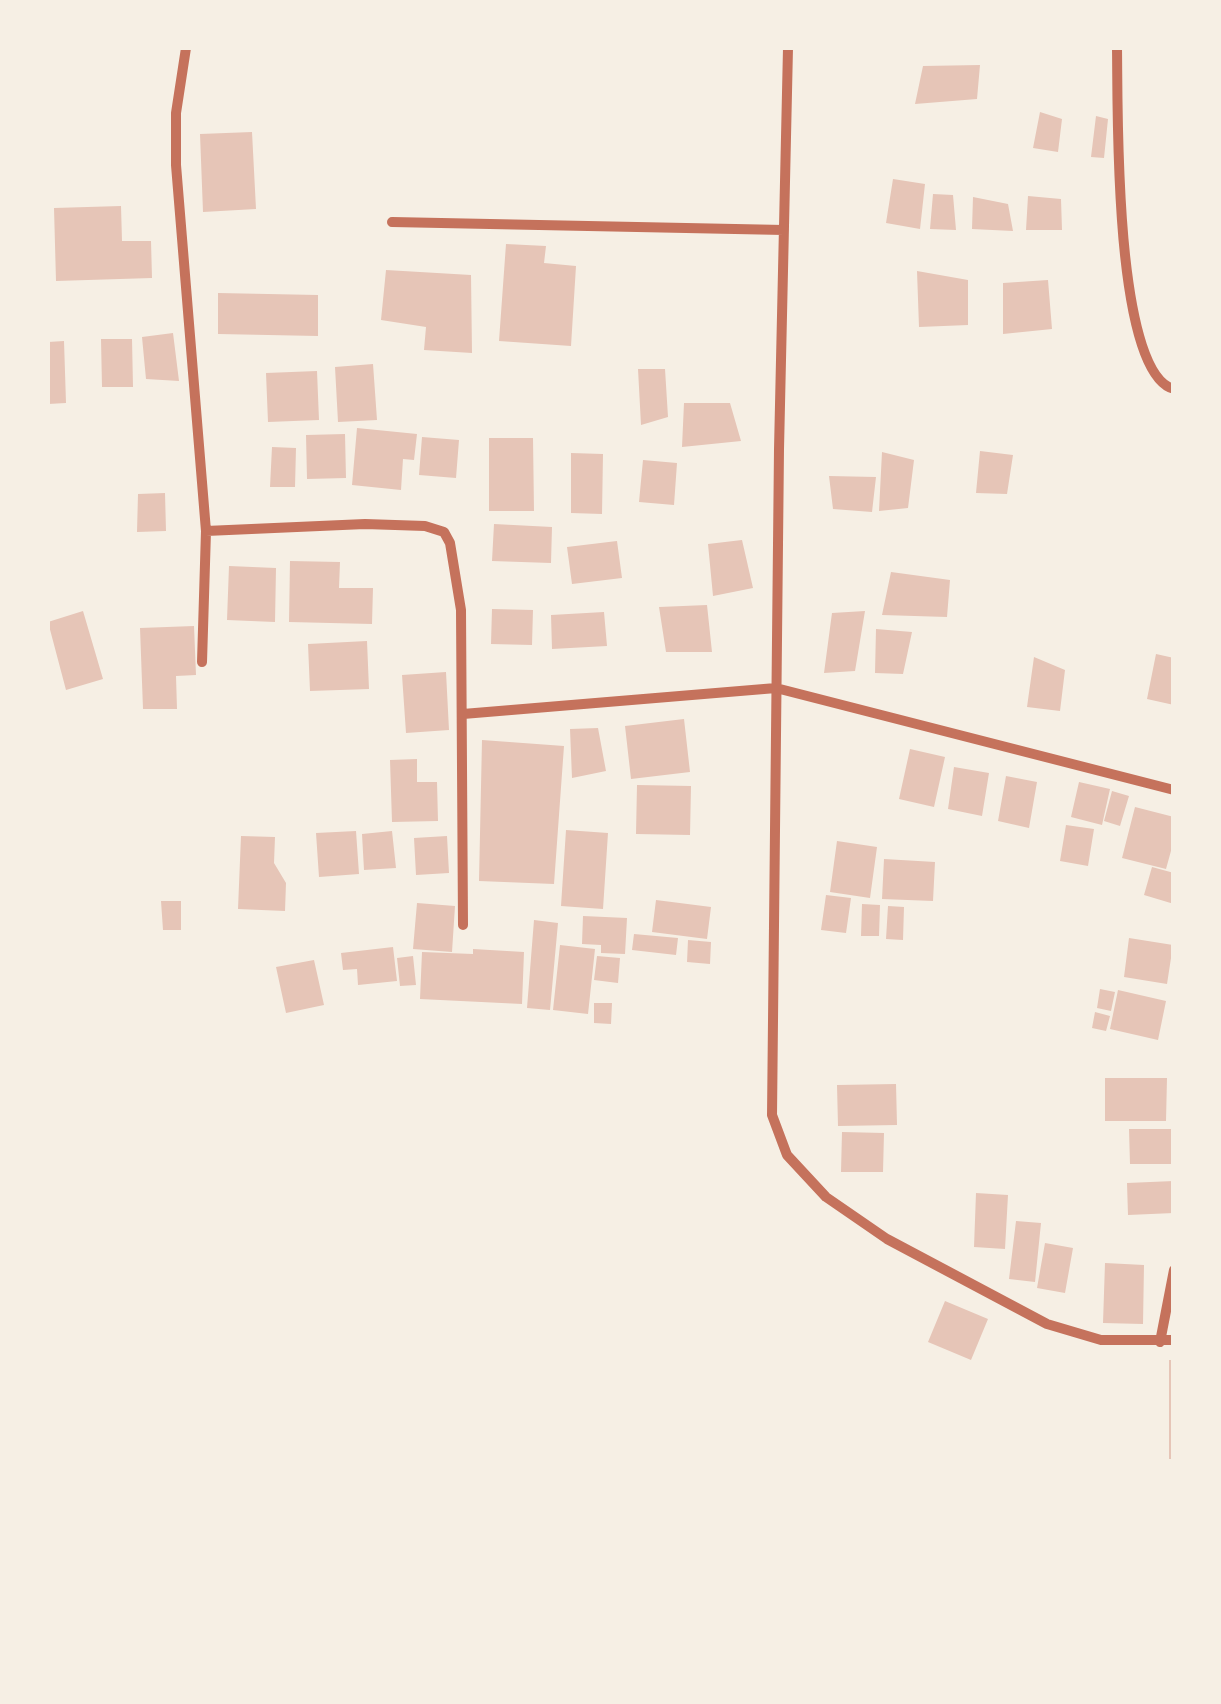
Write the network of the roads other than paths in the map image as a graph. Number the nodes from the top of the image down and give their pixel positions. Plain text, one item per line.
1 (186, 48) edge
2 (788, 48) edge
3 (1117, 48) edge
4 (392, 222) dead end
5 (784, 230) junction
6 (1174, 389) edge
7 (206, 530) junction
8 (202, 662) dead end
9 (776, 688) junction
10 (464, 714) junction
11 (1174, 790) edge
12 (463, 924) dead end
13 (1174, 1270) edge
14 (1174, 1340) edge
15 (1160, 1342) junction

1 - 7 street
2 - 5 street
3 - 6 street
4 - 5 street
5 - 9 street
7 - 8 street
7 - 10 street
9 - 10 street
9 - 11 street
9 - 15 street
10 - 12 street
13 - 15 street
14 - 15 street

